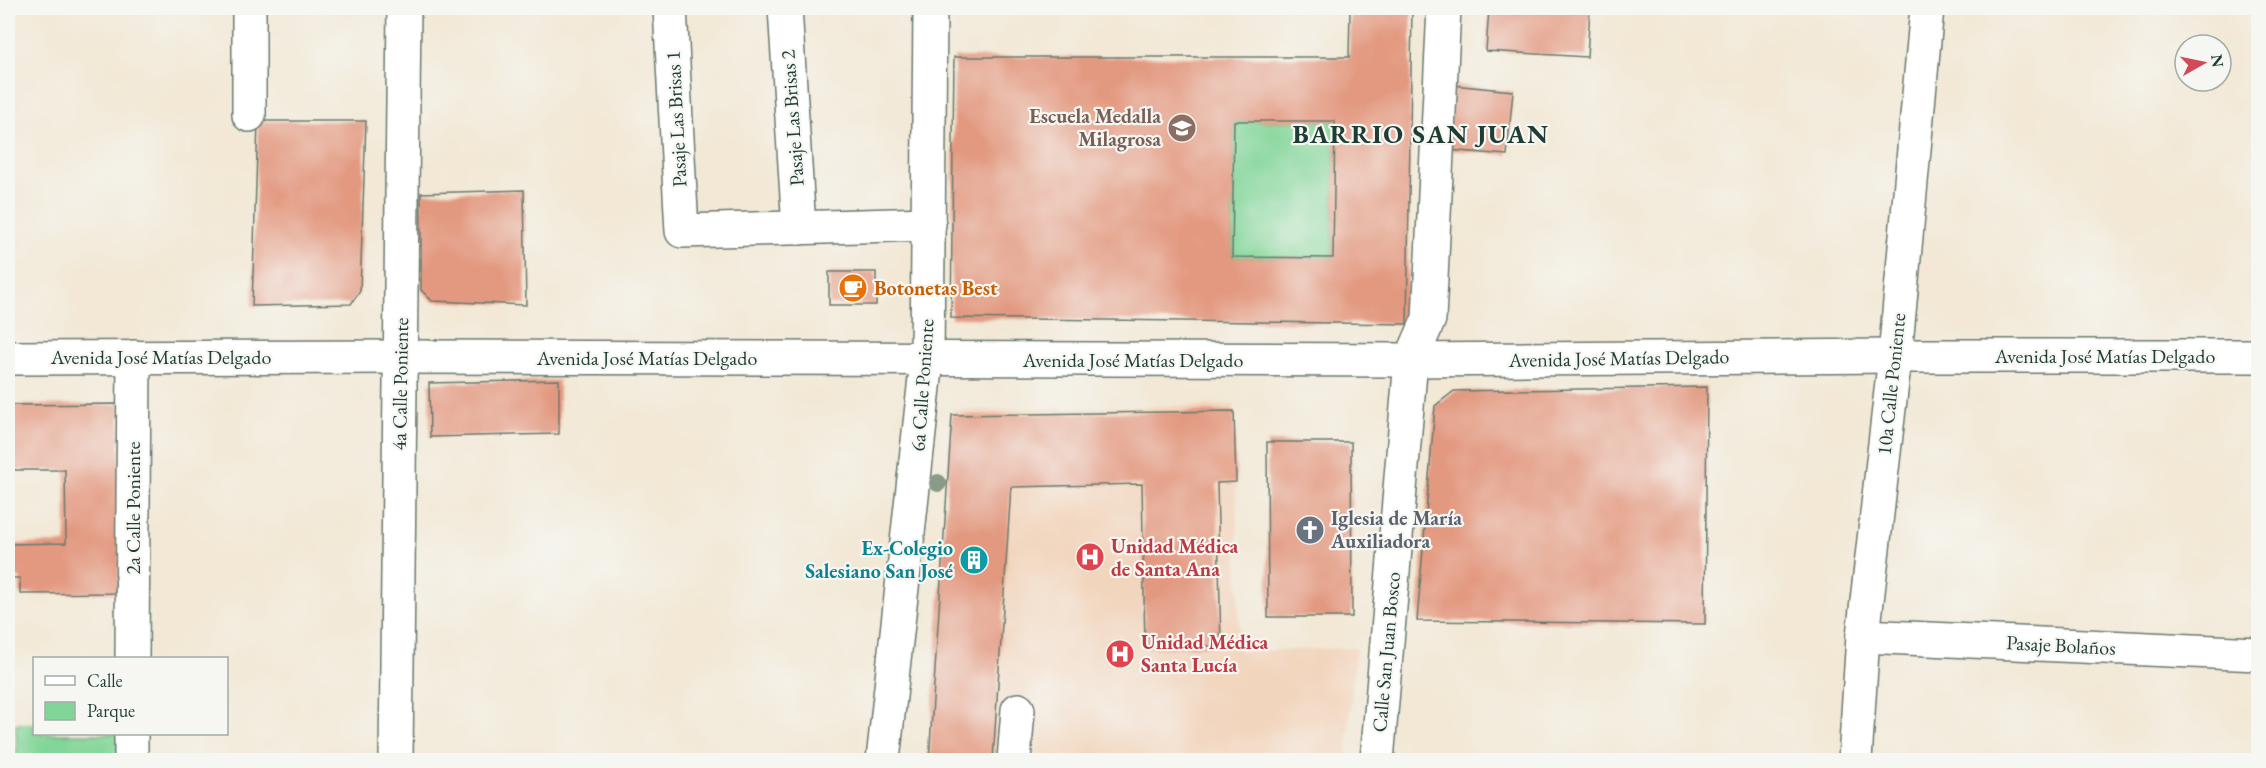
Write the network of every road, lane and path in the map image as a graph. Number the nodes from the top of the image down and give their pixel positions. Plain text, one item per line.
1 (249, 8) edge
2 (404, 8) edge
3 (670, 8) edge
4 (785, 8) edge
5 (930, 8) edge
6 (1444, 8) edge
7 (1927, 8) edge
8 (249, 115) dead end
9 (928, 224) junction
10 (800, 228) junction
11 (1895, 356) junction
12 (2259, 356) edge
13 (134, 357) junction
14 (400, 357) junction
15 (8, 358) edge
16 (927, 360) junction
17 (1411, 360) junction
18 (1863, 636) junction
19 (2259, 654) edge
20 (132, 657) edge
21 (1018, 710) dead end
22 (131, 735) edge
23 (131, 760) edge
24 (396, 760) edge
25 (883, 760) edge
26 (1014, 760) edge
27 (1377, 760) edge
28 (1855, 760) edge

1 - 8 street
2 - 14 street, 4a Calle Poniente
3 - 10 street, Pasaje Las Brisas 1
4 - 10 street, Pasaje Las Brisas 2
5 - 9 street, 6a Calle Poniente
6 - 17 street, Calle San Juan Bosco
7 - 11 street, 10a Calle Poniente
9 - 10 street
9 - 16 street, 6a Calle Poniente
11 - 12 street, Avenida José Matías Delgado
11 - 17 street, Avenida José Matías Delgado
11 - 18 street, 10a Calle Poniente
13 - 14 street, Avenida José Matías Delgado
13 - 15 street, Avenida José Matías Delgado
13 - 20 street, 2a Calle Poniente
14 - 16 street, Avenida José Matías Delgado
14 - 24 street, 4a Calle Poniente
16 - 17 street, Avenida José Matías Delgado
16 - 25 street, 6a Calle Poniente
17 - 27 street, Calle San Juan Bosco
18 - 19 street, Pasaje Bolaños
18 - 28 street, 10a Calle Poniente
21 - 26 street
22 - 23 street

